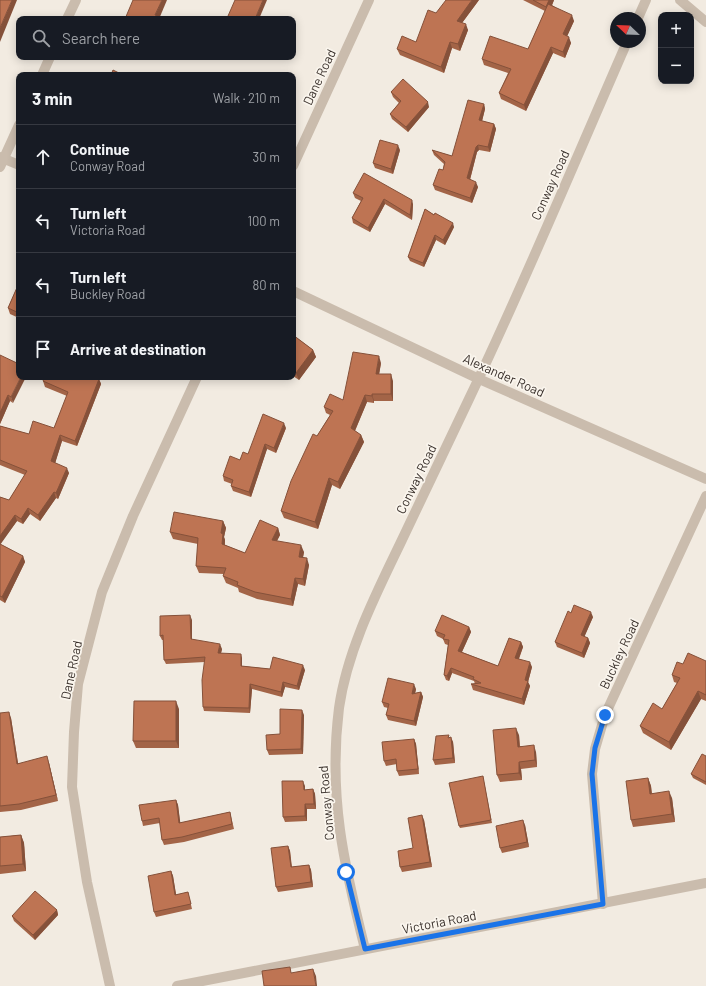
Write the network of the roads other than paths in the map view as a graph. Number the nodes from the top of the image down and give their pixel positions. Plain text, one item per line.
1 (76, 0) edge
2 (369, 0) edge
3 (646, 0) edge
4 (680, 0) edge
5 (641, 12) edge
6 (68, 16) edge
7 (706, 22) edge
8 (624, 48) edge
9 (49, 60) edge
10 (43, 72) edge
11 (16, 131) edge
12 (296, 159) edge
13 (1, 161) edge
14 (16, 164) edge
15 (296, 292) edge
16 (479, 379) junction
17 (195, 380) edge
18 (706, 479) edge
19 (706, 496) edge
20 (706, 883) edge
21 (603, 904) junction
22 (365, 949) junction
23 (110, 986) edge
24 (177, 986) edge

1 - 6 street
2 - 12 street, Dane Road
3 - 5 street
4 - 7 street
8 - 16 street, Conway Road
9 - 10 street
11 - 13 street
13 - 14 street
15 - 16 street, Alexander Road
16 - 18 street, Alexander Road
16 - 22 street, Conway Road
17 - 23 street, Dane Road
19 - 21 street, Buckley Road
20 - 21 street, Victoria Road
21 - 22 street, Victoria Road
22 - 24 street, Victoria Road

